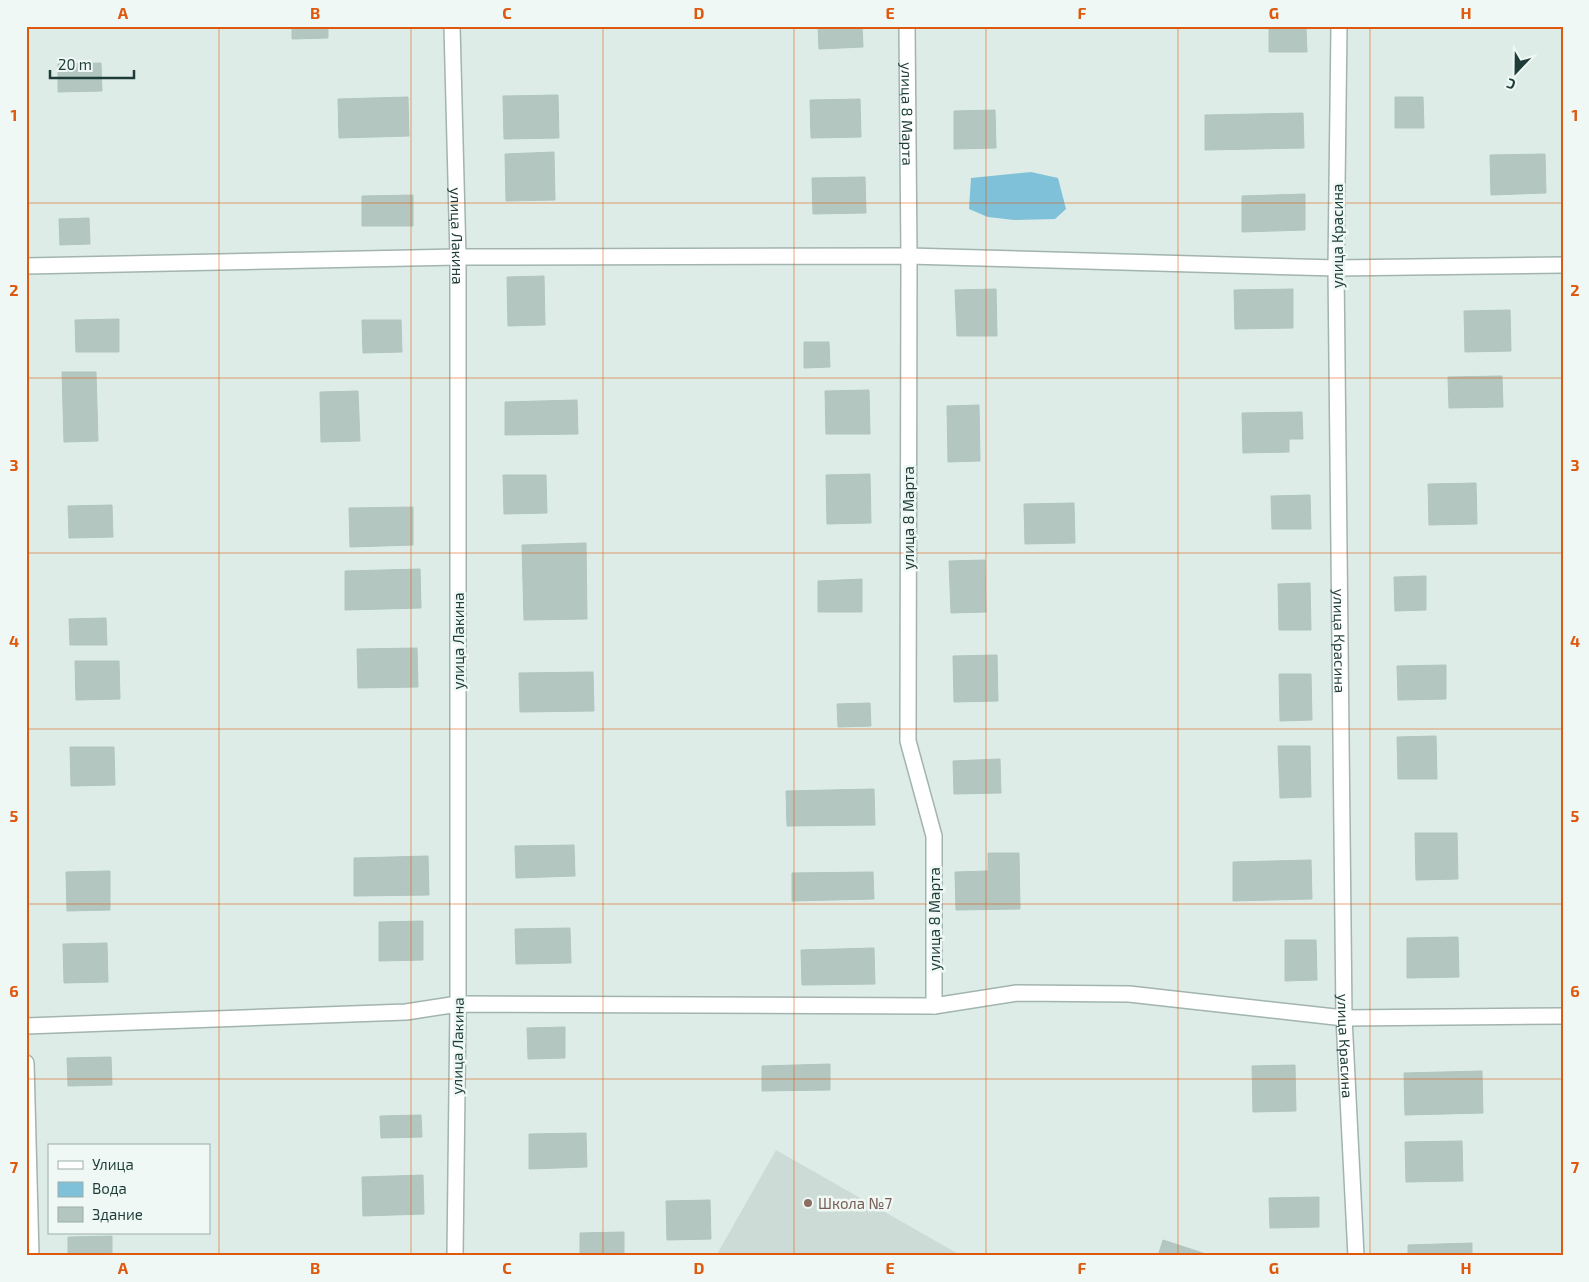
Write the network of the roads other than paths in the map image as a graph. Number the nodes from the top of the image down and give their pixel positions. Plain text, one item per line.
1 (452, 26) edge
2 (907, 26) edge
3 (1339, 26) edge
4 (909, 256) junction
5 (458, 257) junction
6 (1563, 265) edge
7 (26, 266) edge
8 (1336, 268) junction
9 (458, 1004) junction
10 (934, 1006) junction
11 (1563, 1016) edge
12 (1344, 1018) junction
13 (26, 1026) edge
14 (26, 1063) edge
15 (31, 1256) edge
16 (455, 1256) edge
17 (1356, 1256) edge

1 - 5 street, улица Лакина
2 - 4 street, улица 8 Марта
3 - 8 street, улица Красина
4 - 5 street
4 - 8 street
4 - 10 street, улица 8 Марта
5 - 7 street
5 - 9 street, улица Лакина
6 - 8 street
8 - 12 street, улица Красина
9 - 10 street
9 - 13 street
9 - 16 street, улица Лакина
10 - 12 street
11 - 12 street
12 - 17 street, улица Красина
14 - 15 street

